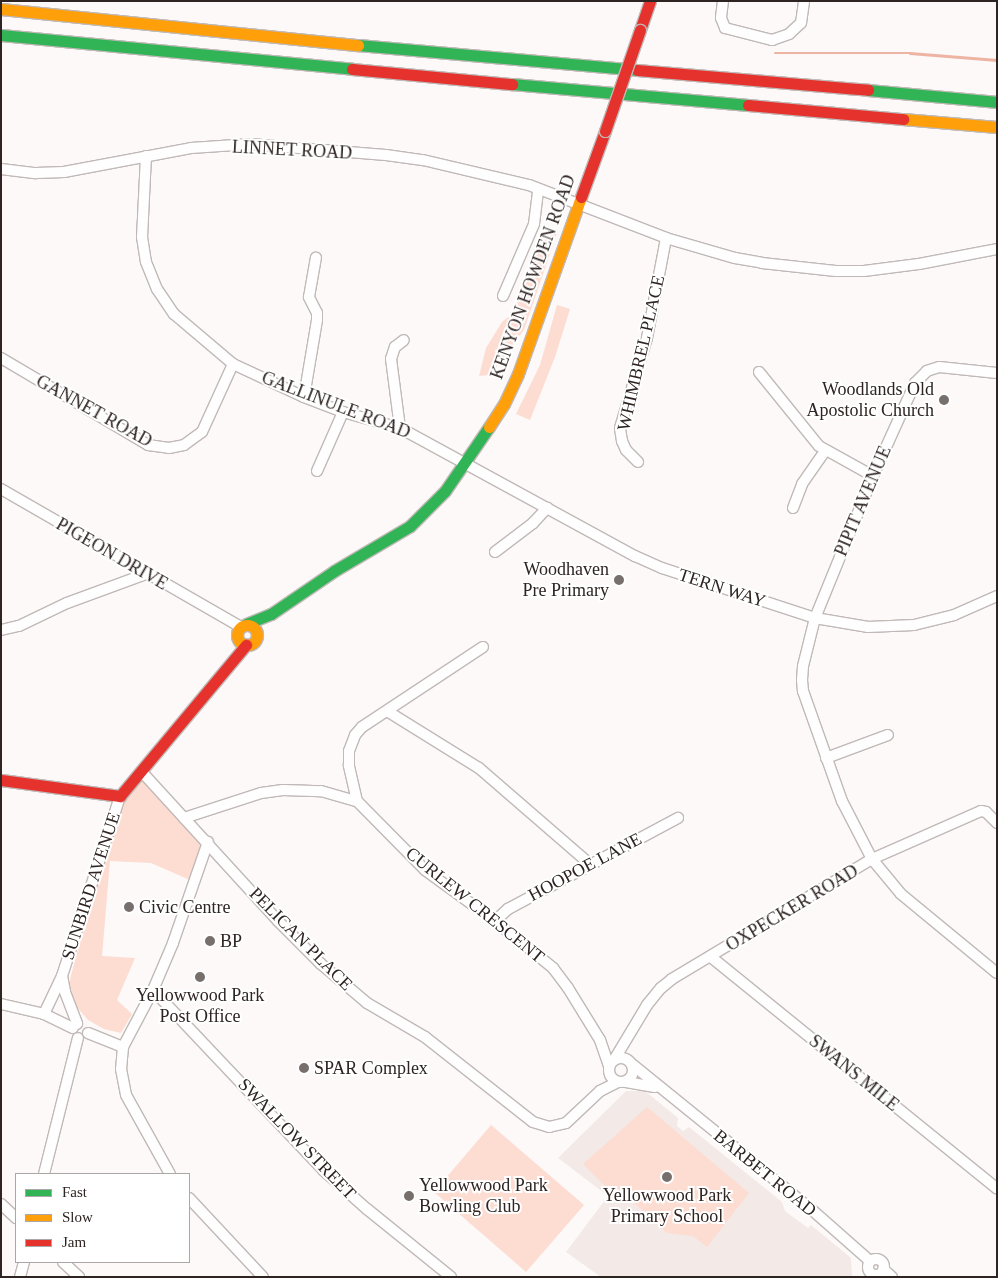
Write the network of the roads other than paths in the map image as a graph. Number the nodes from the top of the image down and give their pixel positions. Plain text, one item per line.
1 (650, 1) edge
2 (723, 1) edge
3 (801, 4) edge
4 (1, 8) edge
5 (1, 35) edge
6 (997, 102) edge
7 (997, 126) edge
8 (146, 156) junction
9 (1, 169) edge
10 (538, 188) junction
11 (578, 203) junction
12 (666, 238) junction
13 (997, 249) edge
14 (316, 258) dead end
15 (503, 296) dead end
16 (404, 340) dead end
17 (1, 358) edge
18 (233, 364) junction
19 (759, 372) dead end
20 (997, 373) edge
21 (304, 397) junction
22 (343, 412) junction
23 (400, 428) junction
24 (825, 451) junction
25 (638, 462) dead end
26 (466, 463) junction
27 (317, 471) dead end
28 (873, 476) junction
29 (1, 489) edge
30 (547, 508) junction
31 (792, 508) dead end
32 (495, 552) dead end
33 (146, 574) junction
34 (997, 596) edge
35 (271, 614) junction
36 (815, 618) junction
37 (1, 630) edge
38 (240, 630) junction
39 (257, 634) junction
40 (246, 645) junction
41 (483, 647) dead end
42 (232, 659) junction
43 (387, 711) junction
44 (888, 735) dead end
45 (826, 758) junction
46 (142, 772) junction
47 (1, 780) edge
48 (120, 796) junction
49 (357, 801) junction
50 (184, 818) junction
51 (678, 818) dead end
52 (997, 823) edge
53 (208, 842) junction
54 (872, 859) junction
55 (590, 864) junction
56 (495, 921) junction
57 (711, 957) junction
58 (997, 973) edge
59 (62, 976) junction
60 (153, 990) junction
61 (1, 1004) edge
62 (44, 1014) junction
63 (79, 1031) junction
64 (600, 1040) junction
65 (123, 1047) junction
66 (616, 1061) junction
67 (633, 1065) junction
68 (622, 1082) junction
69 (659, 1088) junction
70 (600, 1091) junction
71 (44, 1173) edge
72 (169, 1173) edge
73 (997, 1189) edge
74 (190, 1199) edge
75 (1, 1204) edge
76 (15, 1217) edge
77 (870, 1261) junction
78 (24, 1263) edge
79 (64, 1263) edge
80 (884, 1269) junction
81 (871, 1276) edge
82 (20, 1277) edge
83 (79, 1277) edge
84 (263, 1277) edge
85 (451, 1277) edge
86 (892, 1277) edge

1 - 11 main road, KENYON HOWDEN ROAD, bridge
2 - 3 street
4 - 6 main road
5 - 7 main road
8 - 9 street, LINNET ROAD
8 - 10 street, LINNET ROAD
8 - 18 street, GALLINULE ROAD
10 - 11 street, LINNET ROAD
10 - 15 street
11 - 12 street
11 - 26 main road, KENYON HOWDEN ROAD
12 - 13 street
12 - 25 street, WHIMBREL PLACE
14 - 21 street
16 - 23 street
17 - 18 street, GANNET ROAD
18 - 21 street, GALLINULE ROAD
19 - 24 street
20 - 28 street, PIPIT AVENUE
21 - 22 street, GALLINULE ROAD
22 - 23 street, GALLINULE ROAD
22 - 27 street
23 - 26 street, GALLINULE ROAD
24 - 28 street
24 - 31 street
26 - 30 street, TERN WAY
26 - 35 main road, KENYON HOWDEN ROAD
28 - 36 street, PIPIT AVENUE
29 - 33 street, PIGEON DRIVE
30 - 32 street
30 - 36 street, TERN WAY
33 - 37 street
33 - 38 street, PIGEON DRIVE
34 - 36 street, TERN WAY
35 - 38 main road, KENYON HOWDEN ROAD
35 - 39 main road, KENYON HOWDEN ROAD
36 - 45 street, PIPIT AVENUE
38 - 39 main road
38 - 40 main road
38 - 42 main road
39 - 40 main road
40 - 42 main road
41 - 43 street
42 - 46 main road
43 - 49 street
43 - 55 street
44 - 45 street
45 - 54 street, PIPIT AVENUE
46 - 48 main road
46 - 50 street, PELICAN PLACE
47 - 48 main road
48 - 59 street, SUNBIRD AVENUE
49 - 50 street, CURLEW CRESCENT
49 - 56 street, CURLEW CRESCENT
50 - 53 street, PELICAN PLACE
51 - 55 street, HOOPOE LANE
52 - 54 street, OXPECKER ROAD
53 - 60 street
53 - 70 street, PELICAN PLACE
54 - 57 street, OXPECKER ROAD
54 - 58 street, PIPIT AVENUE
55 - 56 street, HOOPOE LANE
56 - 64 street, CURLEW CRESCENT
57 - 66 street, OXPECKER ROAD
57 - 73 street, SWANS MILE
59 - 62 street, SUNBIRD AVENUE
59 - 63 street, SUNBIRD AVENUE
60 - 65 street
60 - 85 street, SWALLOW STREET
61 - 62 street
62 - 63 street
63 - 65 street
63 - 71 street
64 - 66 street, CURLEW CRESCENT
64 - 66 street, CURLEW CRESCENT
65 - 72 street
66 - 67 street, BARBET ROAD
66 - 68 street
66 - 70 street
67 - 68 street
67 - 69 street, BARBET ROAD
68 - 69 street, BARBET ROAD
68 - 70 street
69 - 77 street, BARBET ROAD
74 - 84 street
75 - 76 street
77 - 80 street
77 - 81 street
78 - 82 street
79 - 83 street
80 - 81 street
80 - 86 street

